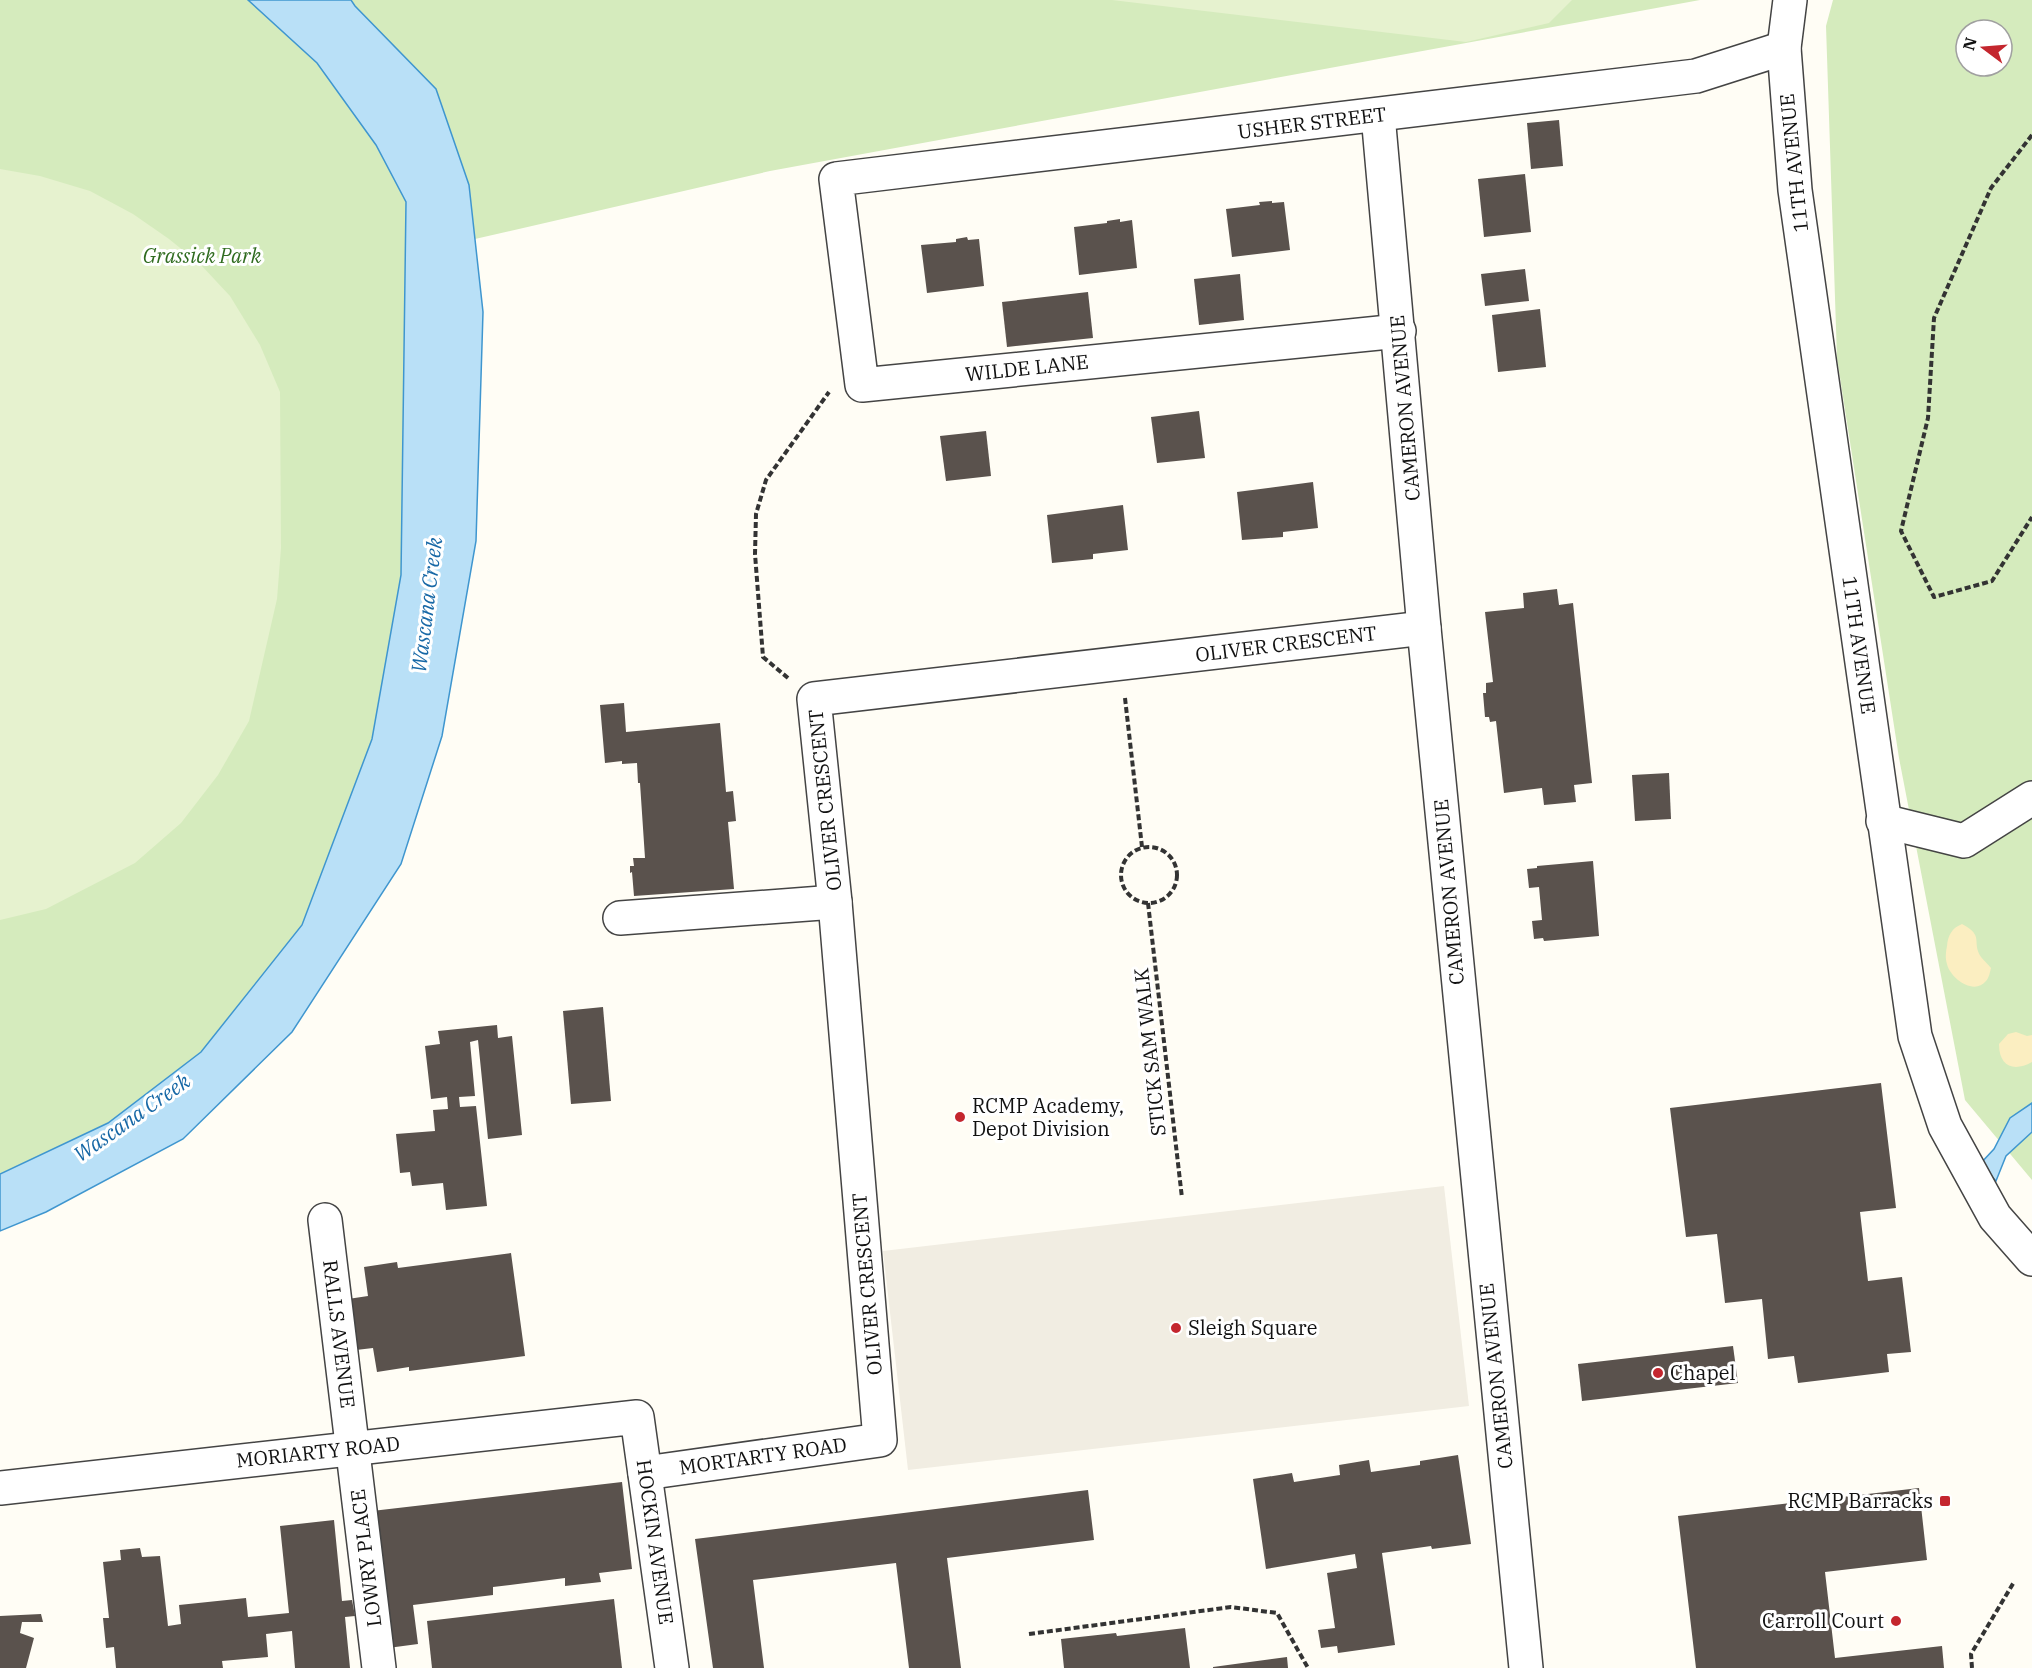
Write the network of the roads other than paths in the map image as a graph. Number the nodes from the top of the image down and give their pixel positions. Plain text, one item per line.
1 (1790, 0) edge
2 (1784, 48) junction
3 (1378, 115) junction
4 (1399, 331) junction
5 (862, 385) joint
6 (1424, 628) junction
7 (2032, 798) edge
8 (1883, 821) junction
9 (835, 902) junction
10 (620, 918) dead end
11 (325, 1220) dead end
12 (2032, 1259) edge
13 (637, 1417) joint
14 (880, 1440) joint
15 (353, 1448) junction
16 (645, 1473) junction
17 (0, 1488) edge
18 (379, 1668) edge
19 (672, 1668) edge
20 (1526, 1668) edge

1 - 2 street, 11TH AVENUE
2 - 3 street, USHER STREET
2 - 8 street, 11TH AVENUE
3 - 4 street, CAMERON AVENUE
3 - 5 street, USHER STREET
4 - 5 street, WILDE LANE
4 - 6 street, CAMERON AVENUE
6 - 9 street, OLIVER CRESCENT
6 - 20 street, CAMERON AVENUE
7 - 8 street
8 - 12 street, 11TH AVENUE
9 - 10 street
9 - 14 street, OLIVER CRESCENT
11 - 15 street, RALLS AVENUE
13 - 15 street, MORIARTY ROAD
13 - 16 street, HOCKIN AVENUE
14 - 16 street, MORTARTY ROAD
15 - 17 street, MORIARTY ROAD
15 - 18 street, LOWRY PLACE
16 - 19 street, HOCKIN AVENUE

